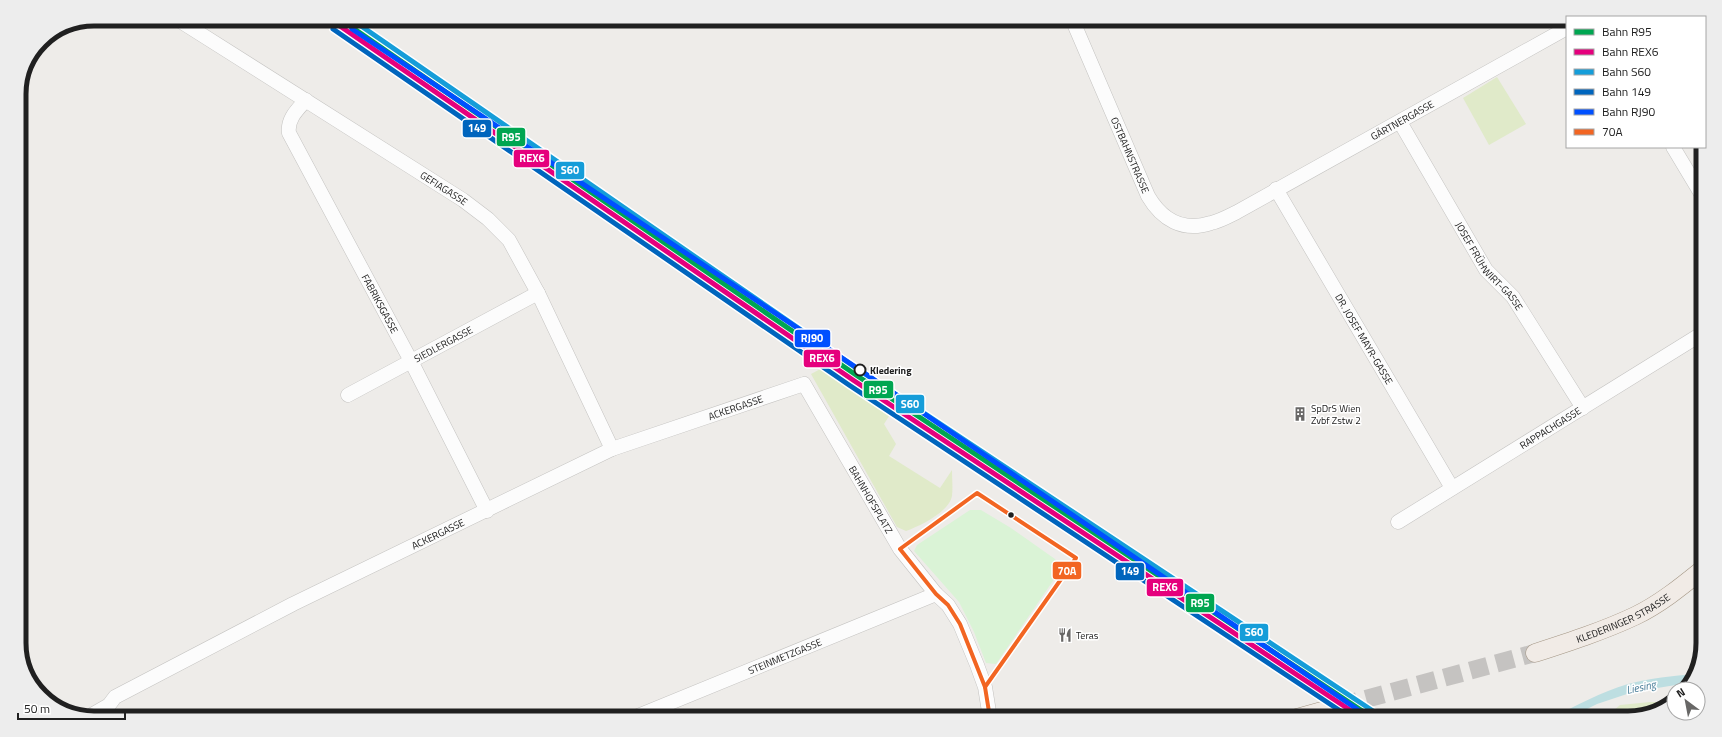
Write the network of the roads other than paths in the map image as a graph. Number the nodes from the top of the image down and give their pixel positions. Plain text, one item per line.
1 (187, 26) edge
2 (1075, 26) edge
3 (1566, 29) edge
4 (306, 100) junction
5 (1400, 122) junction
6 (1674, 148) edge
7 (1696, 185) edge
8 (1276, 189) junction
9 (1237, 212) joint
10 (538, 293) junction
11 (1696, 337) edge
12 (411, 361) junction
13 (804, 384) joint
14 (348, 395) dead end
15 (1583, 408) junction
16 (612, 449) junction
17 (1452, 488) junction
18 (487, 511) junction
19 (1398, 522) dead end
20 (1696, 575) edge
21 (936, 594) junction
22 (1535, 653) tunnel mouth
23 (1340, 706) tunnel mouth
24 (110, 711) edge
25 (651, 711) edge
26 (989, 711) edge
27 (1322, 711) edge

1 - 4 street, GEFIAGASSE
2 - 9 street, OSTBAHNSTRASSE
3 - 5 street, GÄRTNERGASSE
4 - 10 street, GEFIAGASSE
4 - 12 street, FABRIKSGASSE
5 - 8 street, GÄRTNERGASSE
5 - 15 street, JOSEF FRÜHWIRT-GASSE
6 - 7 street
8 - 9 street, GÄRTNERGASSE
8 - 17 street, DR. JOSEF MAYR-GASSE
10 - 12 street, SIEDLERGASSE
10 - 16 street, GEFIAGASSE
11 - 15 street, RAPPACHGASSE
12 - 14 street, SIEDLERGASSE
12 - 18 street, FABRIKSGASSE
13 - 16 street, ACKERGASSE
13 - 21 street, BAHNHOFSPLATZ
15 - 17 street, RAPPACHGASSE
16 - 18 street, ACKERGASSE
17 - 19 street, RAPPACHGASSE
18 - 24 street, ACKERGASSE
20 - 22 main road, KLEDERINGER STRASSE
21 - 25 street, STEINMETZGASSE
21 - 26 street, BAHNHOFSPLATZ
23 - 27 main road

